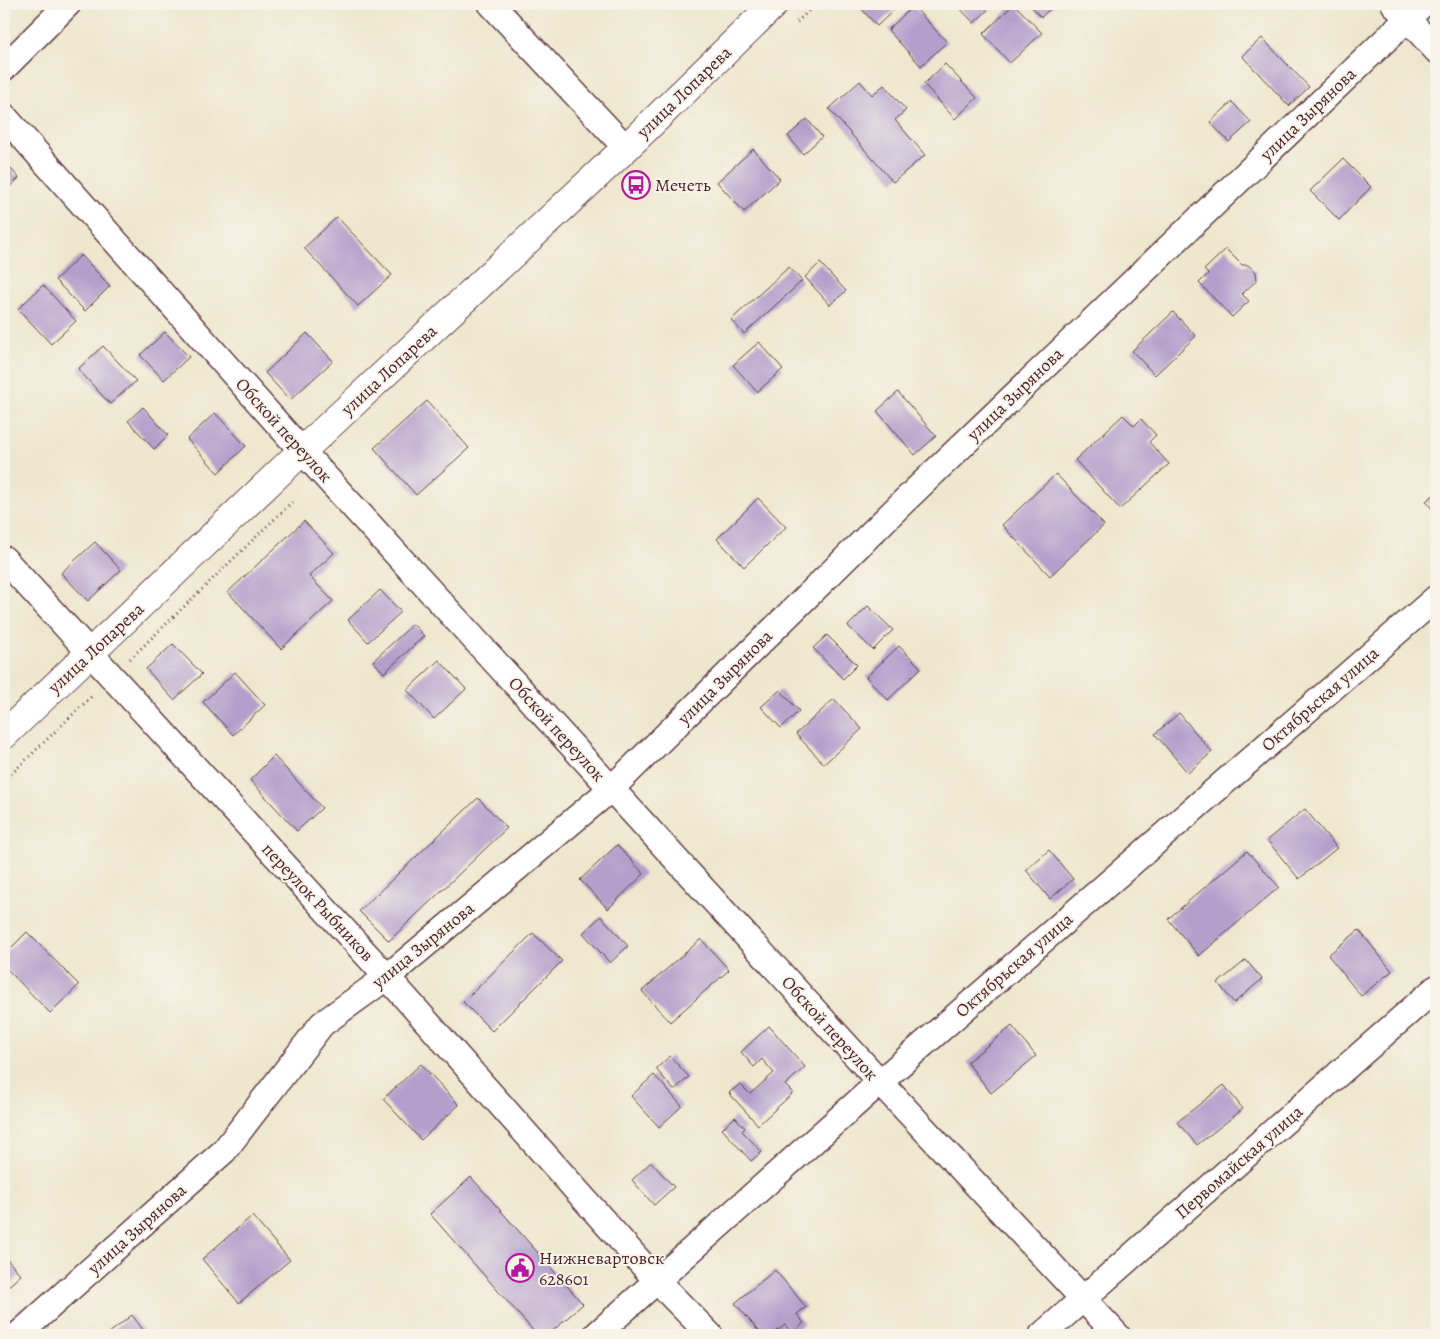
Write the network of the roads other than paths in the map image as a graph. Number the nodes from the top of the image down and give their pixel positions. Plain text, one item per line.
1 (68, 4) edge
2 (491, 4) edge
3 (774, 4) edge
4 (1408, 9) edge
5 (1436, 50) edge
6 (4, 68) edge
7 (4, 116) edge
8 (626, 148) junction
9 (302, 452) junction
10 (4, 559) edge
11 (1436, 598) edge
12 (90, 654) junction
13 (4, 735) edge
14 (611, 789) junction
15 (387, 976) junction
16 (1436, 988) edge
17 (880, 1082) junction
18 (657, 1281) junction
19 (1083, 1298) junction
20 (18, 1335) edge
21 (596, 1335) edge
22 (710, 1335) edge
23 (1042, 1335) edge
24 (1117, 1335) edge

1 - 6 street
2 - 8 street
3 - 8 main road, улица Лопарева
4 - 5 street
4 - 14 street, улица Зырянова
7 - 9 street, Обской переулок
8 - 9 main road, улица Лопарева
9 - 12 main road, улица Лопарева
9 - 14 street, Обской переулок
10 - 12 street, переулок Рыбников
11 - 17 street, Октябрьская улица
12 - 13 main road, улица Лопарева
12 - 15 street, переулок Рыбников
14 - 15 street, улица Зырянова
14 - 17 street, Обской переулок
15 - 18 street, переулок Рыбников
15 - 20 street, улица Зырянова
16 - 19 street, Первомайская улица
17 - 18 street, Октябрьская улица
17 - 19 street, Обской переулок
18 - 21 street, Октябрьская улица
18 - 22 street, переулок Рыбников
19 - 23 street, Первомайская улица
19 - 24 street, Обской переулок

